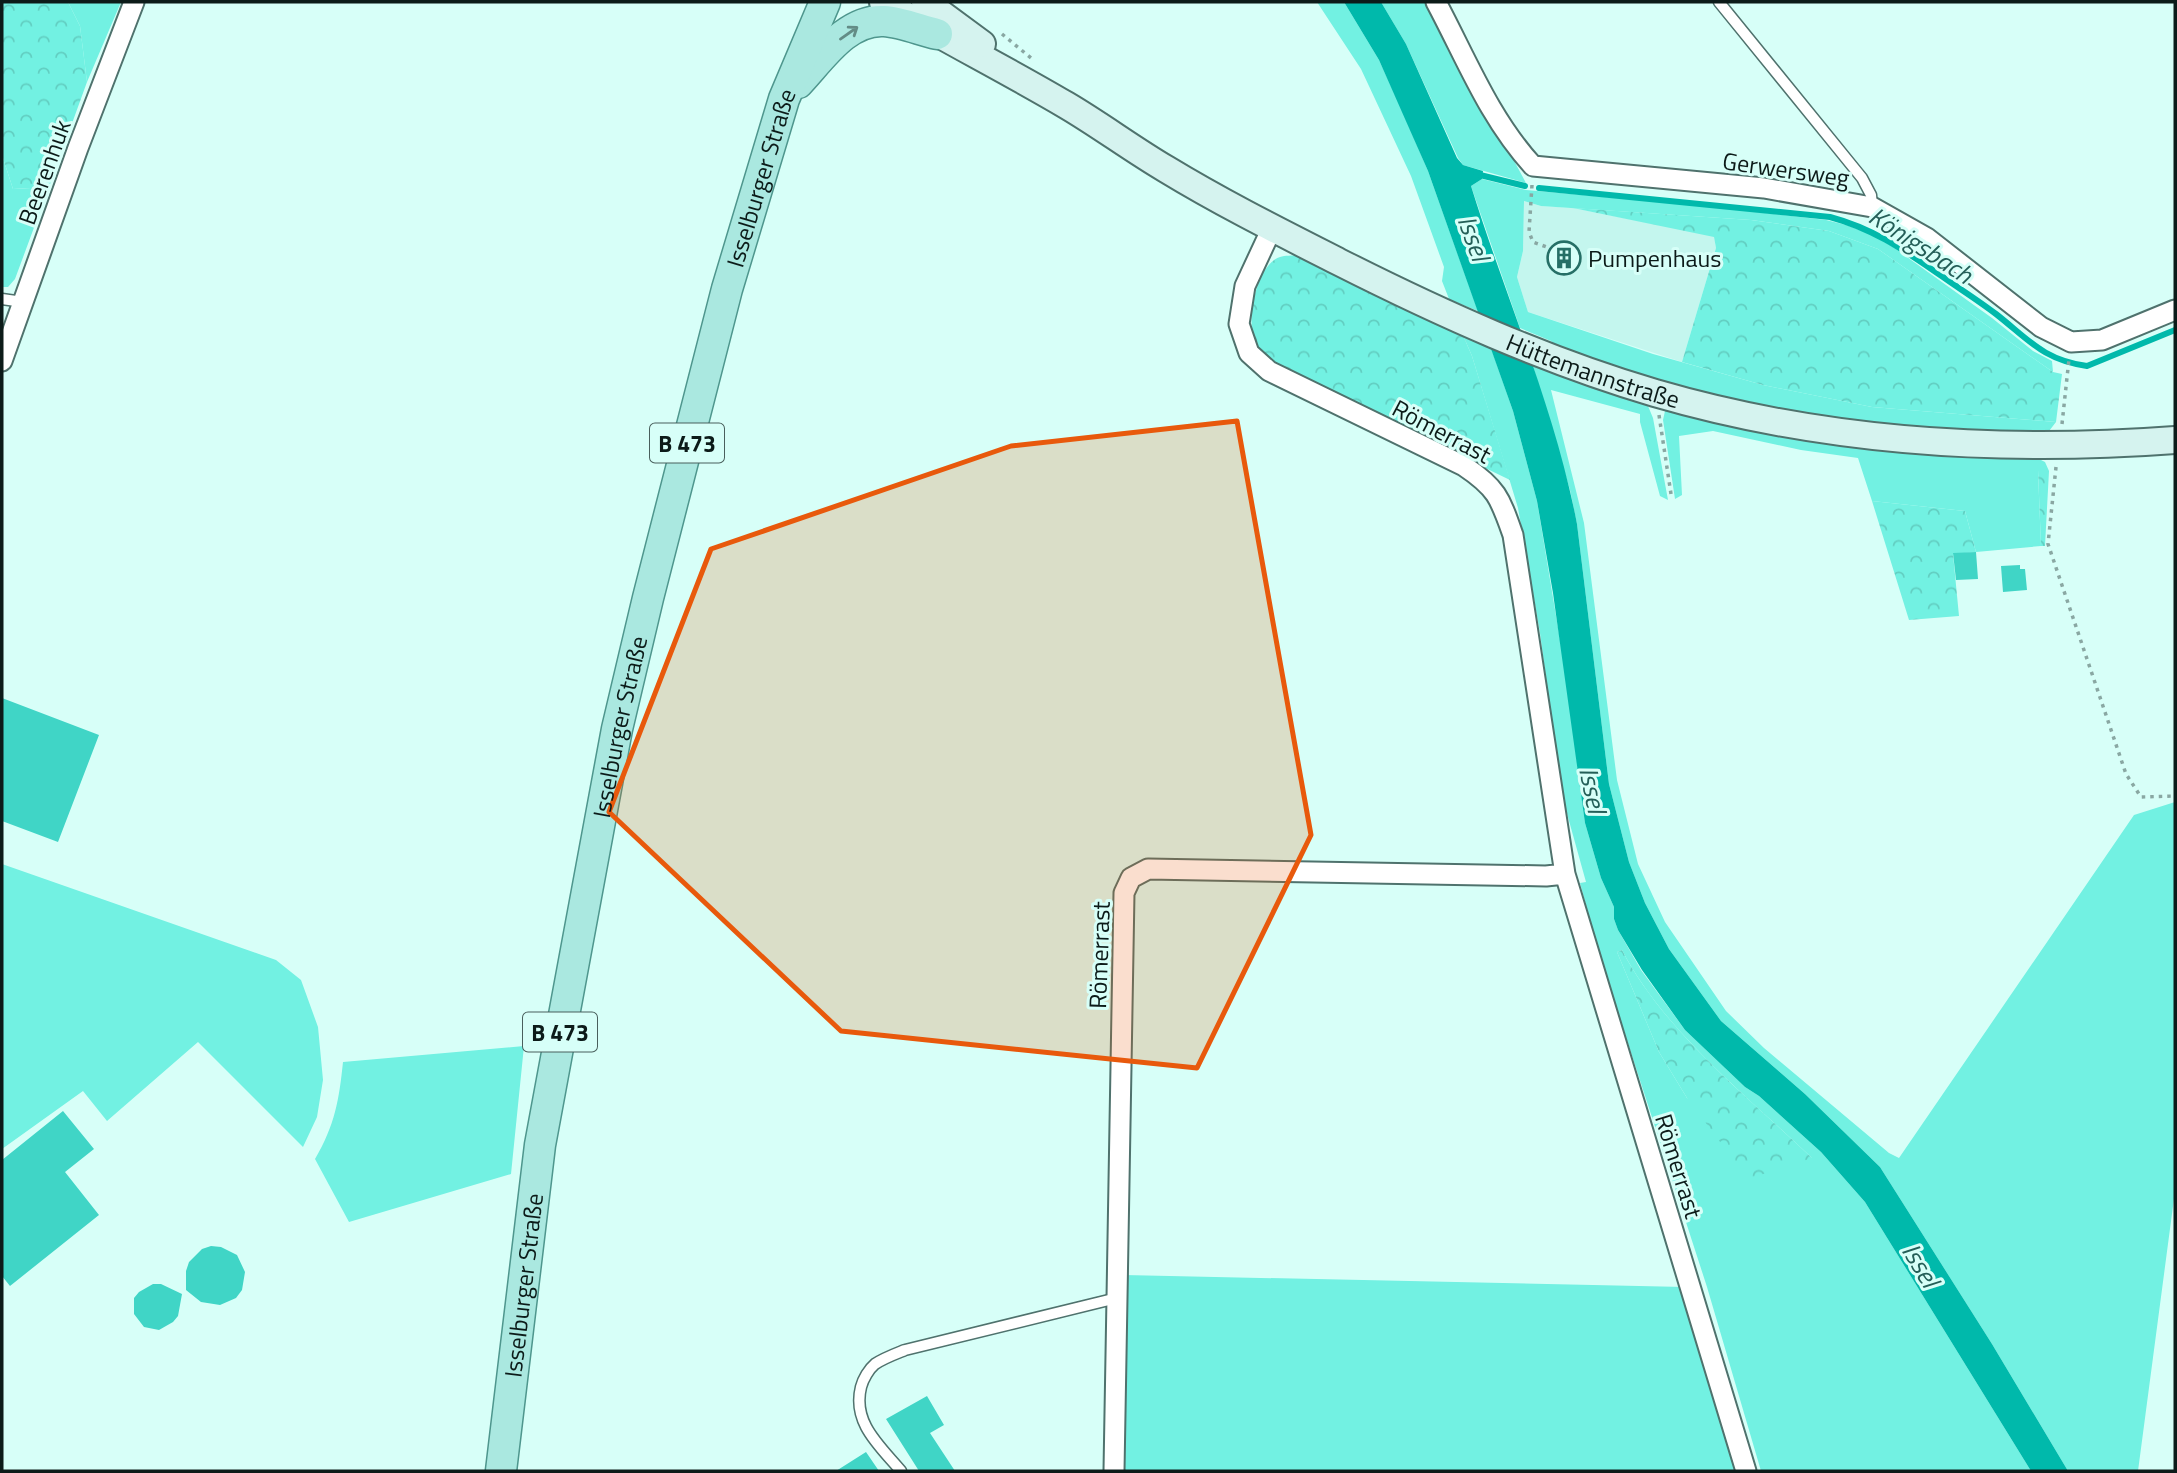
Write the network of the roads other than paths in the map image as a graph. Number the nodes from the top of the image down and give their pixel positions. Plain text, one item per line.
1 (134, 2) edge
2 (825, 2) edge
3 (883, 2) edge
4 (925, 2) edge
5 (1436, 2) edge
6 (1719, 2) edge
7 (937, 34) junction
8 (784, 99) junction
9 (1065, 105) junction
10 (1872, 207) junction
11 (1272, 228) junction
12 (2, 299) edge
13 (23, 302) junction
14 (2175, 310) edge
15 (2, 361) edge
16 (2175, 440) edge
17 (1565, 874) junction
18 (1117, 1298) junction
19 (501, 1471) edge
20 (901, 1471) edge
21 (1114, 1471) edge
22 (1746, 1471) edge

1 - 13 street, Beerenhuk
2 - 8 main road, Isselburger Straße / B 473
3 - 7 main road, Hüttemannstraße
4 - 9 main road, Hüttemannstraße
5 - 10 street, Gerwersweg
6 - 10 lane
8 -> 7 main road, B 473
7 - 9 main road, Hüttemannstraße
8 - 19 main road, Isselburger Straße / B 473
9 - 11 main road, Hüttemannstraße
10 - 14 street, Gerwersweg
11 - 16 main road, Hüttemannstraße
11 - 17 street, Römerrast
12 - 13 lane
13 - 15 street, Beerenhuk
17 - 18 street, Römerrast
17 - 22 street, Römerrast
18 - 20 lane
18 - 21 street, Römerrast

